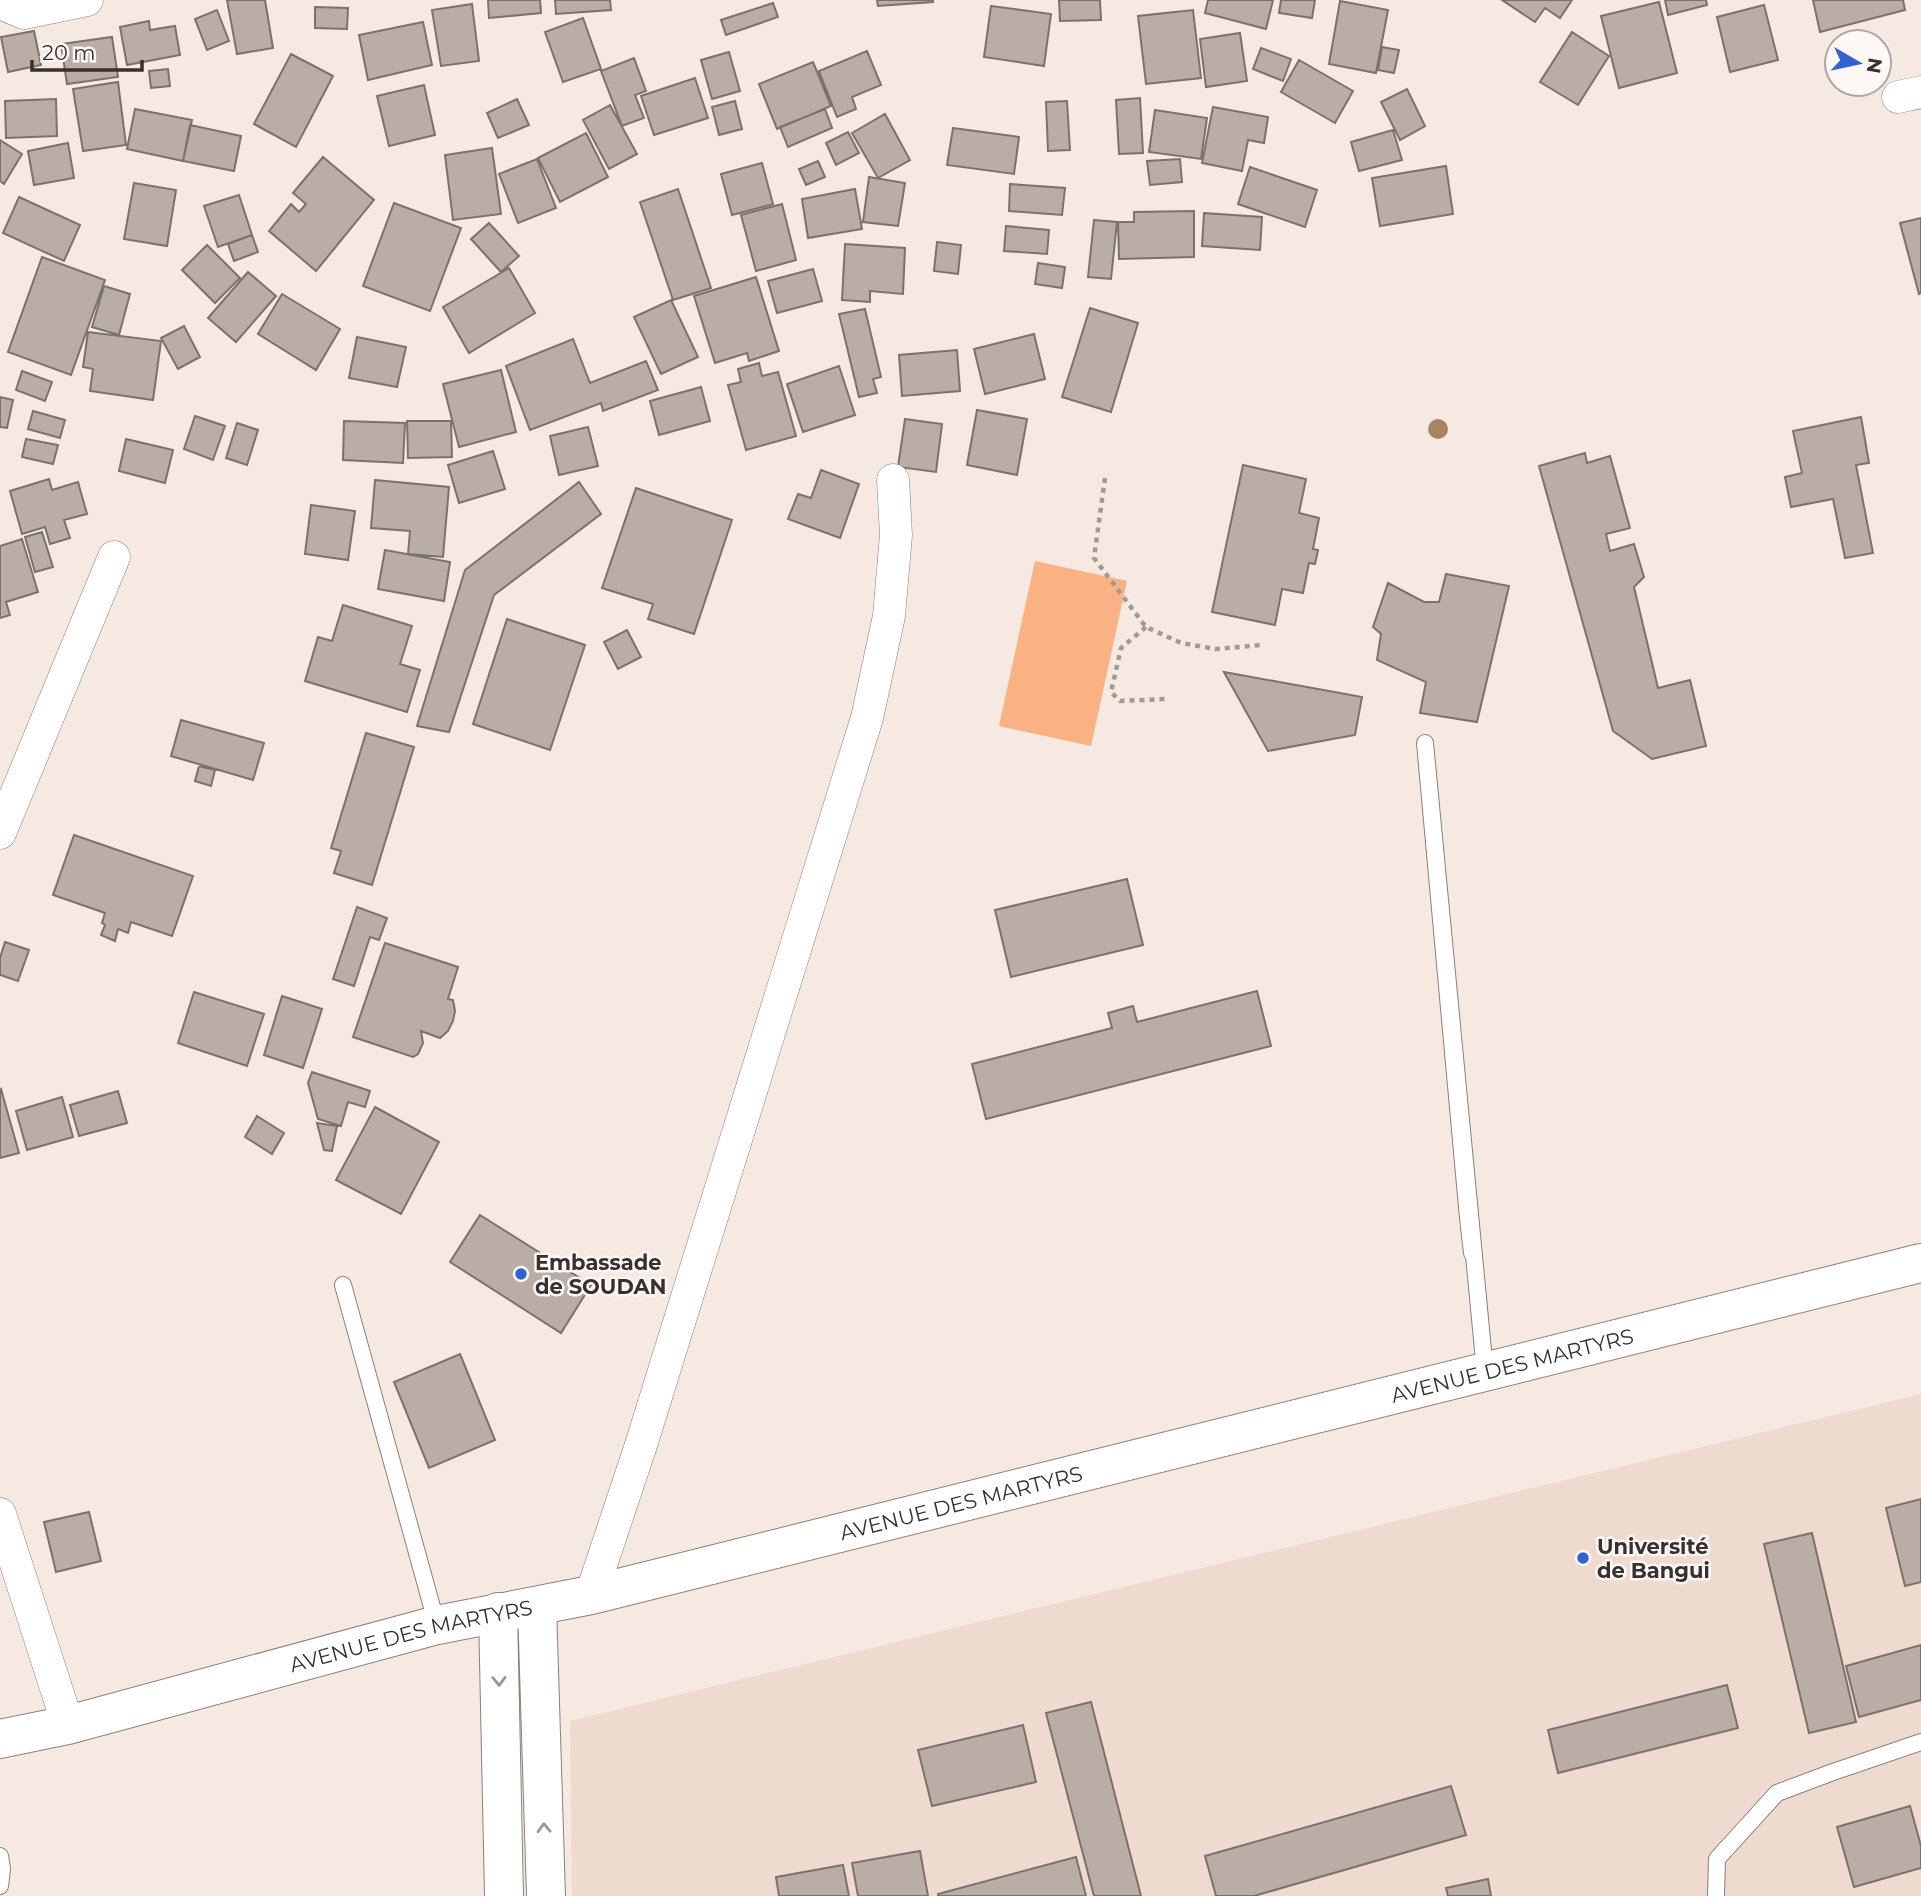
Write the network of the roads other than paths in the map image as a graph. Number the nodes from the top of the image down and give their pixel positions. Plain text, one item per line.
1 (87, 0) edge
2 (0, 3) edge
3 (893, 480) dead end
4 (114, 557) dead end
5 (0, 833) edge
6 (1436, 867) junction
7 (1921, 1263) edge
8 (343, 1284) dead end
9 (1485, 1371) junction
10 (0, 1514) edge
11 (592, 1595) junction
12 (537, 1606) junction
13 (498, 1612) junction
14 (438, 1625) junction
15 (68, 1725) junction
16 (0, 1739) edge
17 (1921, 1742) edge
18 (0, 1856) edge
19 (0, 1886) edge
20 (504, 1896) edge
21 (546, 1896) edge
22 (1716, 1896) edge

1 - 2 street
3 - 11 street
4 - 5 street
6 - 6 lane
6 - 9 lane
7 - 9 main road, AVENUE DES MARTYRS
8 - 14 lane
9 - 11 main road, AVENUE DES MARTYRS
10 - 15 street
11 - 12 main road, AVENUE DES MARTYRS
12 - 13 main road, AVENUE DES MARTYRS
21 -> 12 main road
13 - 14 main road, AVENUE DES MARTYRS
13 -> 20 main road
14 - 15 main road, AVENUE DES MARTYRS
15 - 16 main road, AVENUE DES MARTYRS
17 - 22 lane
18 - 19 lane

